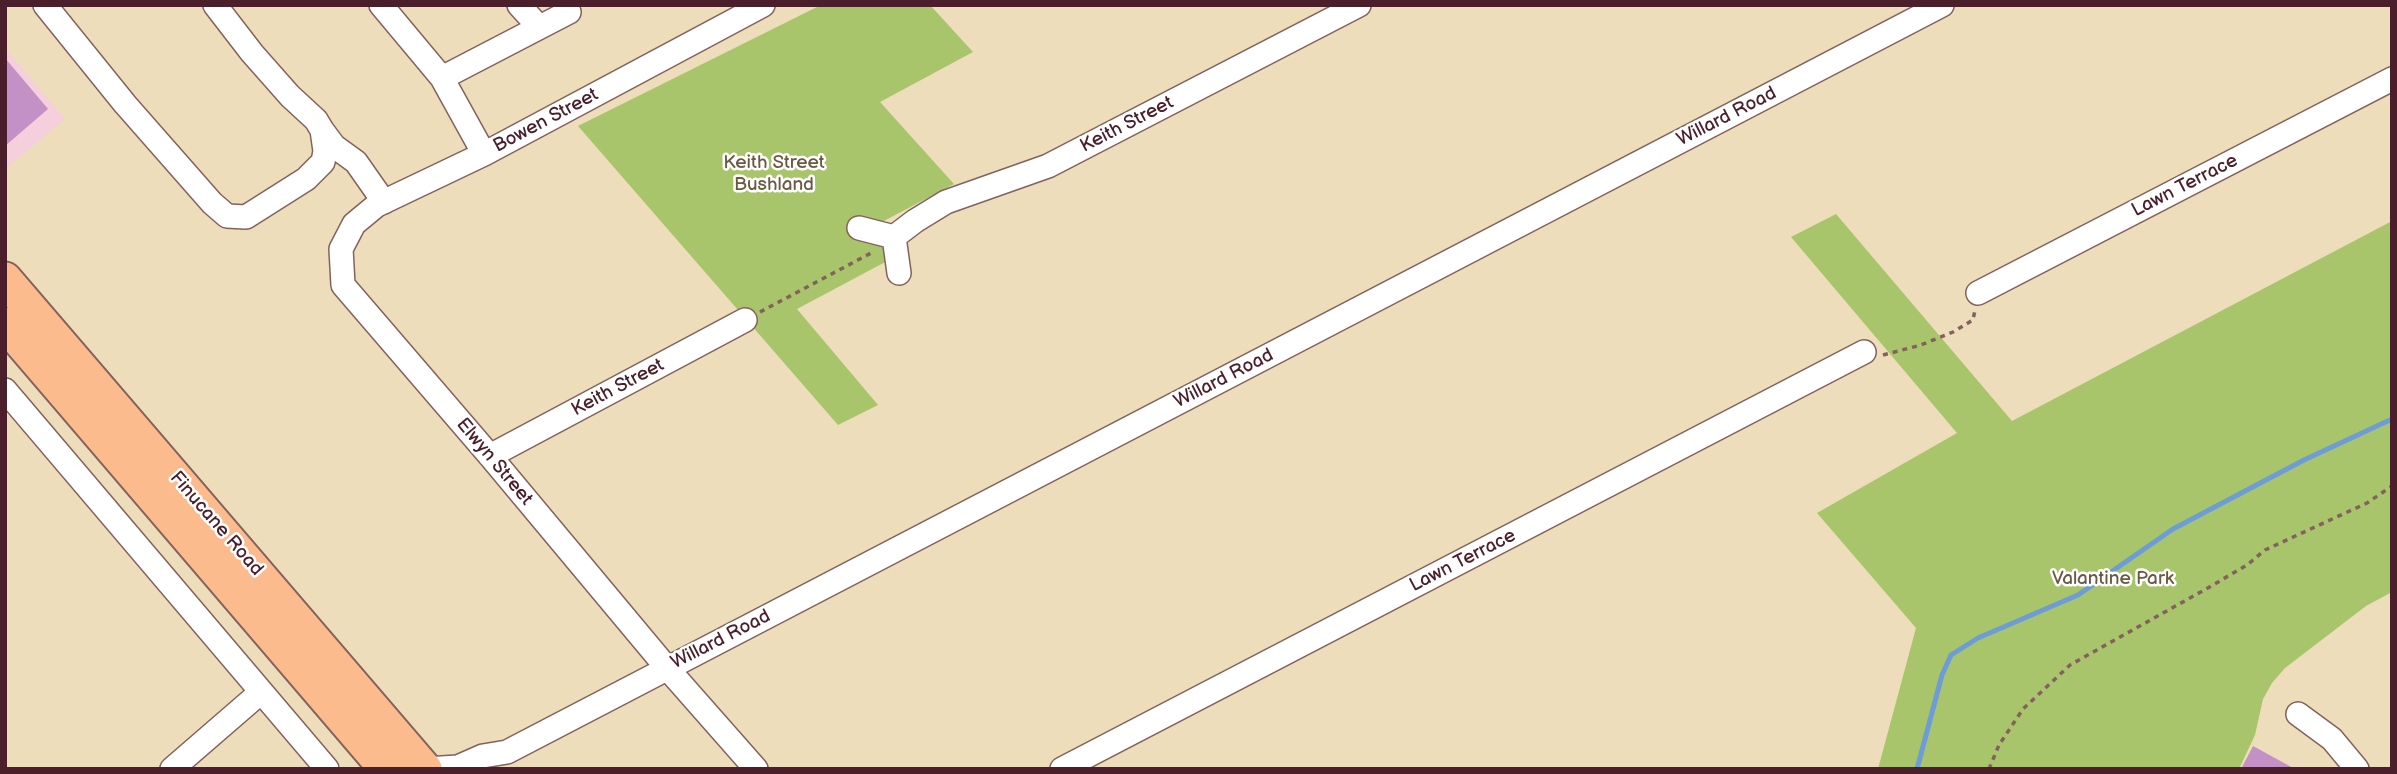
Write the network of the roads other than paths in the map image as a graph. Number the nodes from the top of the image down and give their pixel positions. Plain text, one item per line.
1 (45, 5) edge
2 (215, 5) edge
3 (381, 5) edge
4 (519, 5) edge
5 (763, 5) edge
6 (1359, 5) edge
7 (1942, 5) edge
8 (569, 12) dead end
9 (539, 27) junction
10 (442, 78) junction
11 (2392, 79) edge
12 (322, 130) junction
13 (484, 154) junction
14 (323, 162) junction
15 (380, 203) junction
16 (859, 228) dead end
17 (894, 237) junction
18 (341, 249) joint
19 (899, 273) dead end
20 (5, 279) edge
21 (1978, 293) road end
22 (745, 320) road end
23 (5, 324) edge
24 (1864, 352) road end
25 (5, 390) edge
26 (490, 456) junction
27 (667, 668) junction
28 (261, 692) junction
29 (2298, 714) dead end
30 (500, 760) edge
31 (172, 769) edge
32 (327, 769) edge
33 (386, 769) edge
34 (425, 769) edge
35 (756, 769) edge
36 (1062, 769) edge
37 (2357, 769) edge

1 - 14 street
2 - 12 street
3 - 10 street
4 - 9 street
5 - 13 street, Bowen Street
6 - 17 street, Keith Street
7 - 27 street, Willard Road
8 - 9 street
9 - 10 street
10 - 13 street
11 - 21 street, Lawn Terrace
12 - 14 street
12 - 15 street
13 - 15 street, Bowen Street
14 - 15 street
15 - 18 street, Bowen Street
16 - 17 street
17 - 19 street
18 - 26 street, Elwyn Street
20 - 34 highway, Finucane Road
22 - 26 street, Keith Street
23 - 33 highway, Finucane Road
24 - 36 street, Lawn Terrace
25 - 28 street
26 - 27 street, Elwyn Street
27 - 30 street, Willard Road
27 - 35 street, Elwyn Street
28 - 31 street
28 - 32 street
29 - 37 street
30 - 34 street, Willard Road

